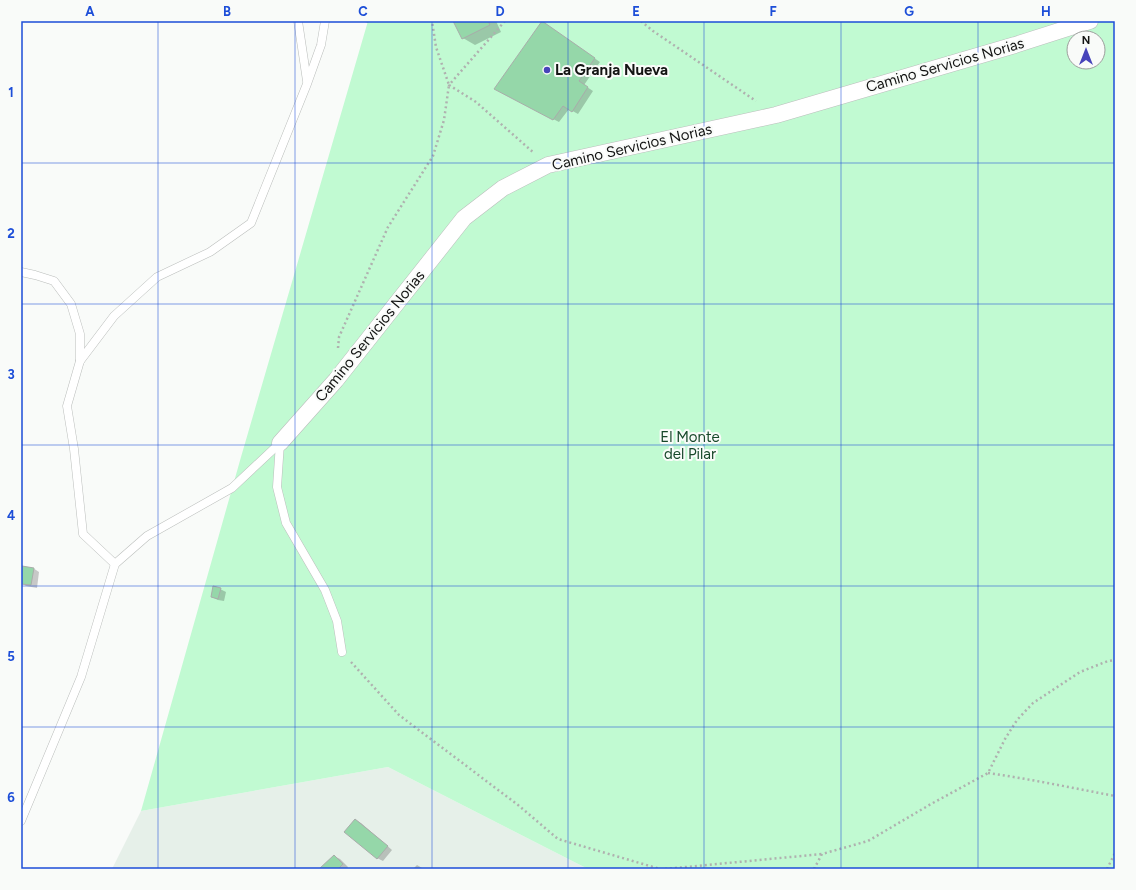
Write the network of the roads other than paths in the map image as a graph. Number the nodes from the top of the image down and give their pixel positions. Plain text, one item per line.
1 (298, 21) edge
2 (325, 21) edge
3 (1090, 21) edge
4 (307, 84) junction
5 (21, 272) edge
6 (80, 362) junction
7 (280, 443) junction
8 (115, 564) junction
9 (342, 652) road end
10 (21, 822) edge

1 - 4 lane
2 - 4 lane
3 - 7 street, Camino Servicios Norias
4 - 6 lane
5 - 6 lane
6 - 8 lane
7 - 8 lane
7 - 9 lane
8 - 10 lane

